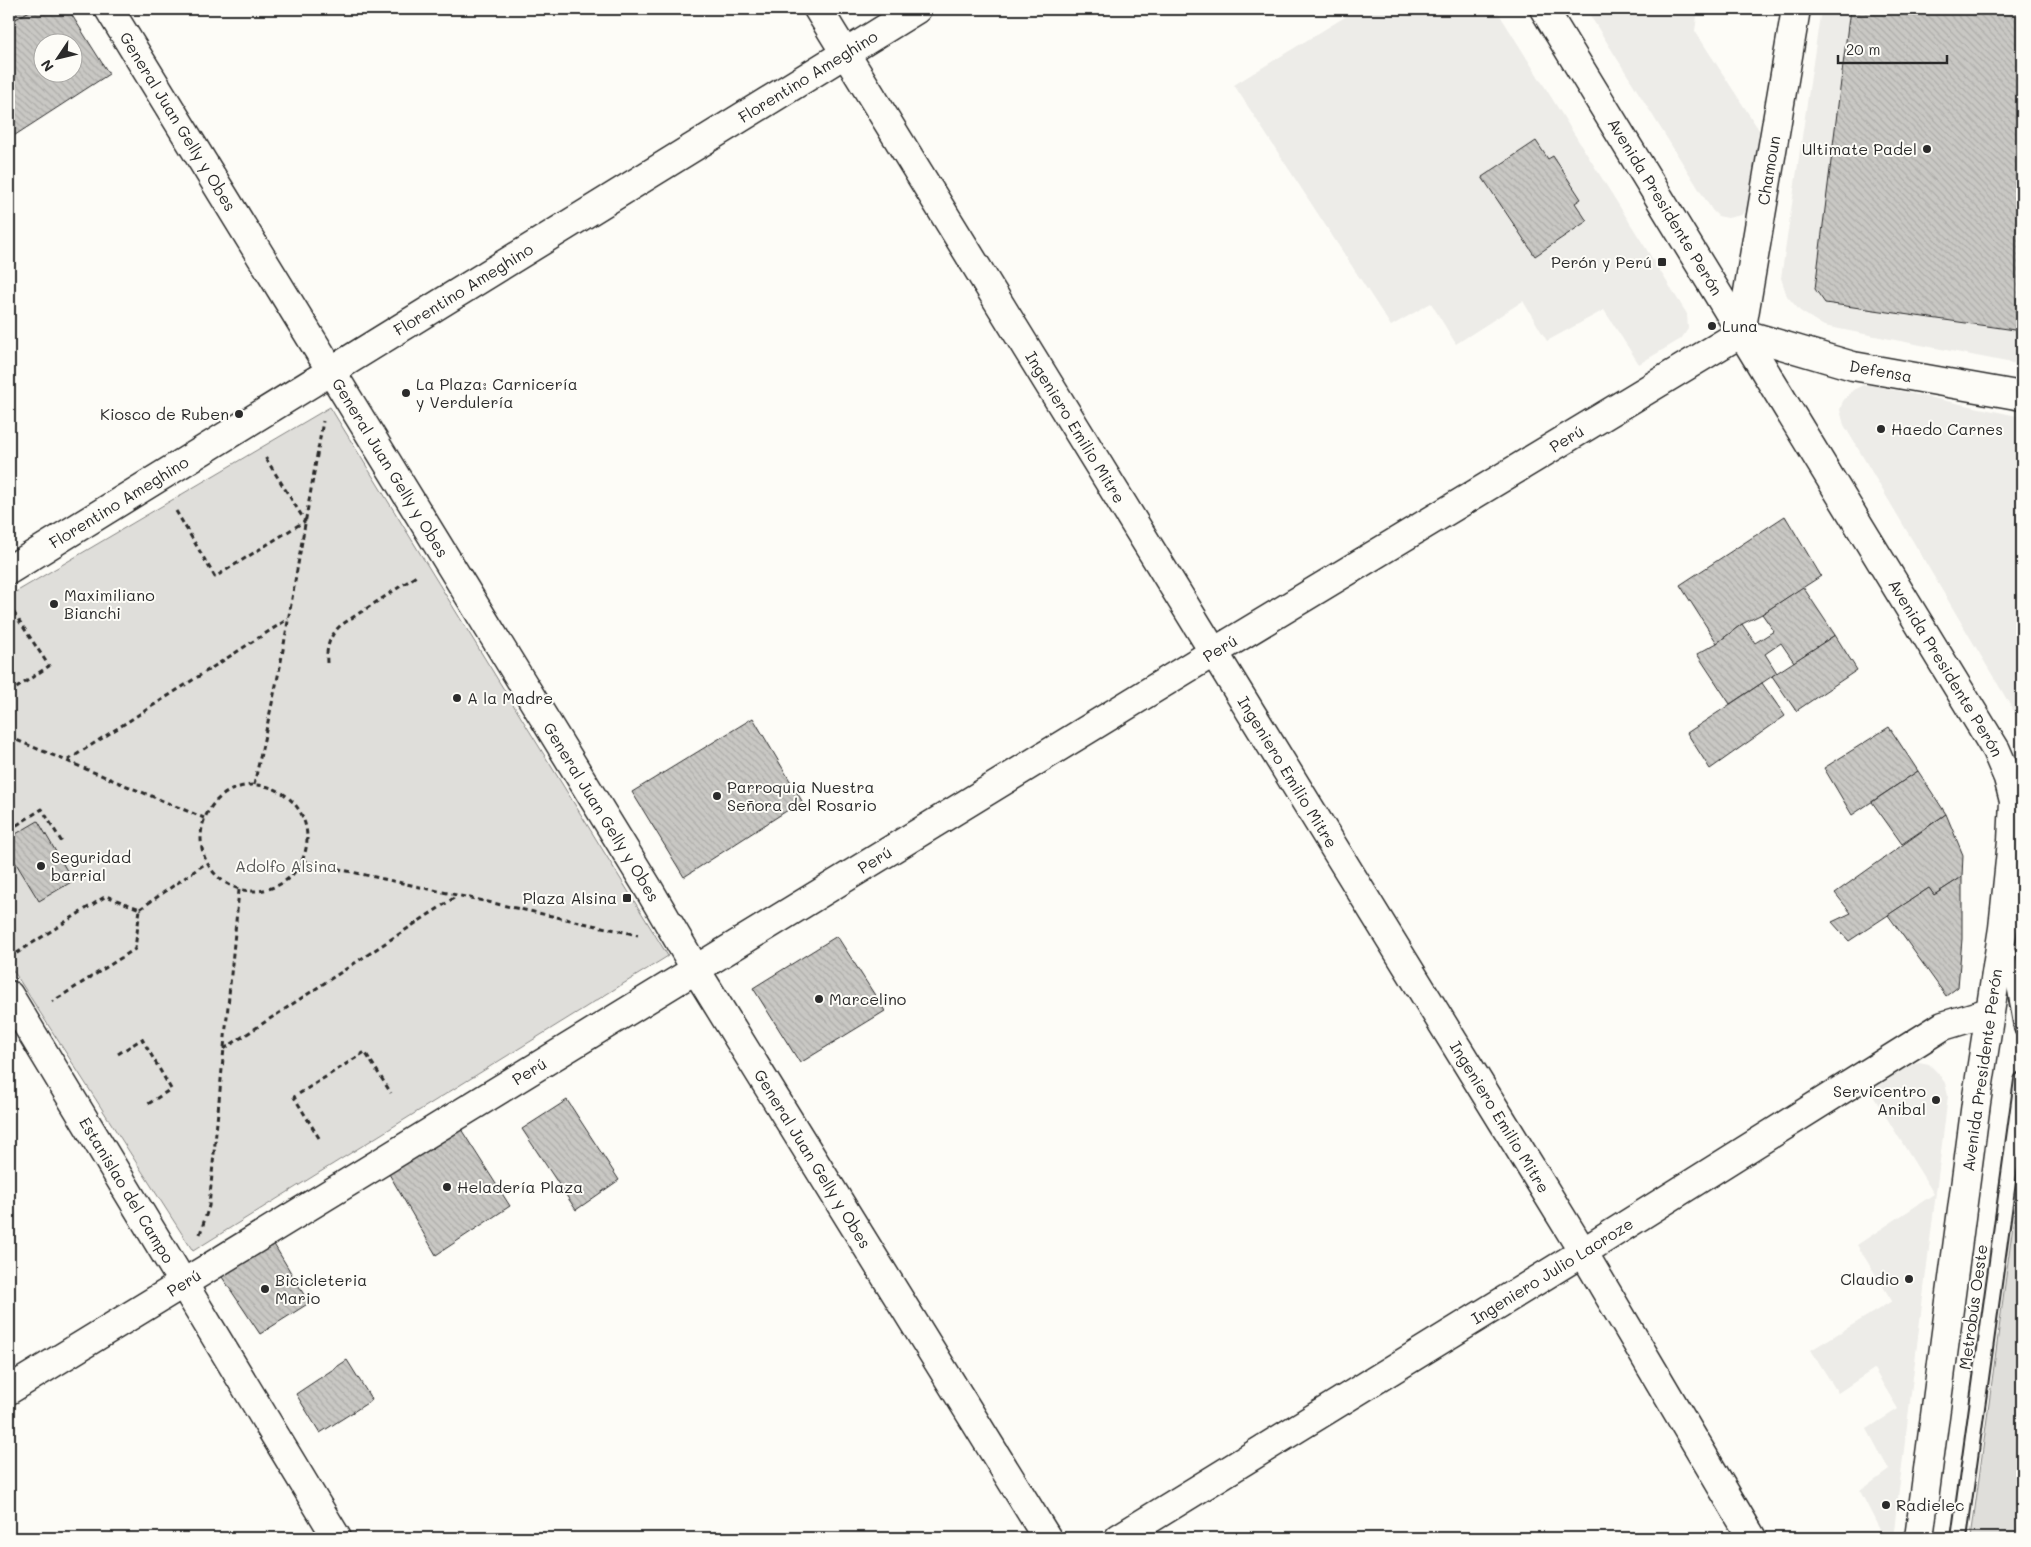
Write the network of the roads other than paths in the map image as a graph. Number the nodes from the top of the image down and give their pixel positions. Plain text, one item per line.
1 (109, 9) edge
2 (818, 9) edge
3 (917, 9) edge
4 (1544, 9) edge
5 (1796, 9) edge
6 (845, 53) junction
7 (1741, 333) junction
8 (332, 371) junction
9 (2022, 396) edge
10 (9, 570) edge
11 (1214, 652) junction
12 (2015, 779) edge
13 (2003, 928) junction
14 (696, 970) junction
15 (9, 995) edge
16 (1989, 1012) junction
17 (2022, 1029) edge
18 (2022, 1080) edge
19 (1583, 1252) junction
20 (184, 1284) junction
21 (9, 1390) edge
22 (337, 1538) edge
23 (1047, 1538) edge
24 (1119, 1538) edge
25 (1752, 1538) edge
26 (1919, 1538) edge
27 (1959, 1538) edge

1 - 8 street, General Juan Gelly y Obes
2 - 6 street, Ingeniero Emilio Mitre
3 - 6 street, Florentino Ameghino
4 - 7 street, Avenida Presidente Perón
5 - 7 street, Chamoun
6 - 8 street, Florentino Ameghino
6 - 11 street, Ingeniero Emilio Mitre
7 - 9 street, Defensa
7 - 11 street, Perú
7 - 12 street, Avenida Presidente Perón
8 - 10 street, Florentino Ameghino
8 - 14 street, General Juan Gelly y Obes
11 - 14 street, Perú
11 - 19 street, Ingeniero Emilio Mitre
12 - 13 street, Avenida Presidente Perón
13 - 16 street, Avenida Presidente Perón
13 - 17 lane
14 - 20 street, Perú
14 - 23 street, General Juan Gelly y Obes
15 - 20 street, Estanislao del Campo
16 - 19 street, Ingeniero Julio Lacroze
16 - 26 street, Avenida Presidente Perón
18 - 27 lane, Metrobús Oeste
19 - 24 street, Ingeniero Julio Lacroze
19 - 25 street, Ingeniero Emilio Mitre
20 - 21 street, Perú
20 - 22 street, Estanislao del Campo

